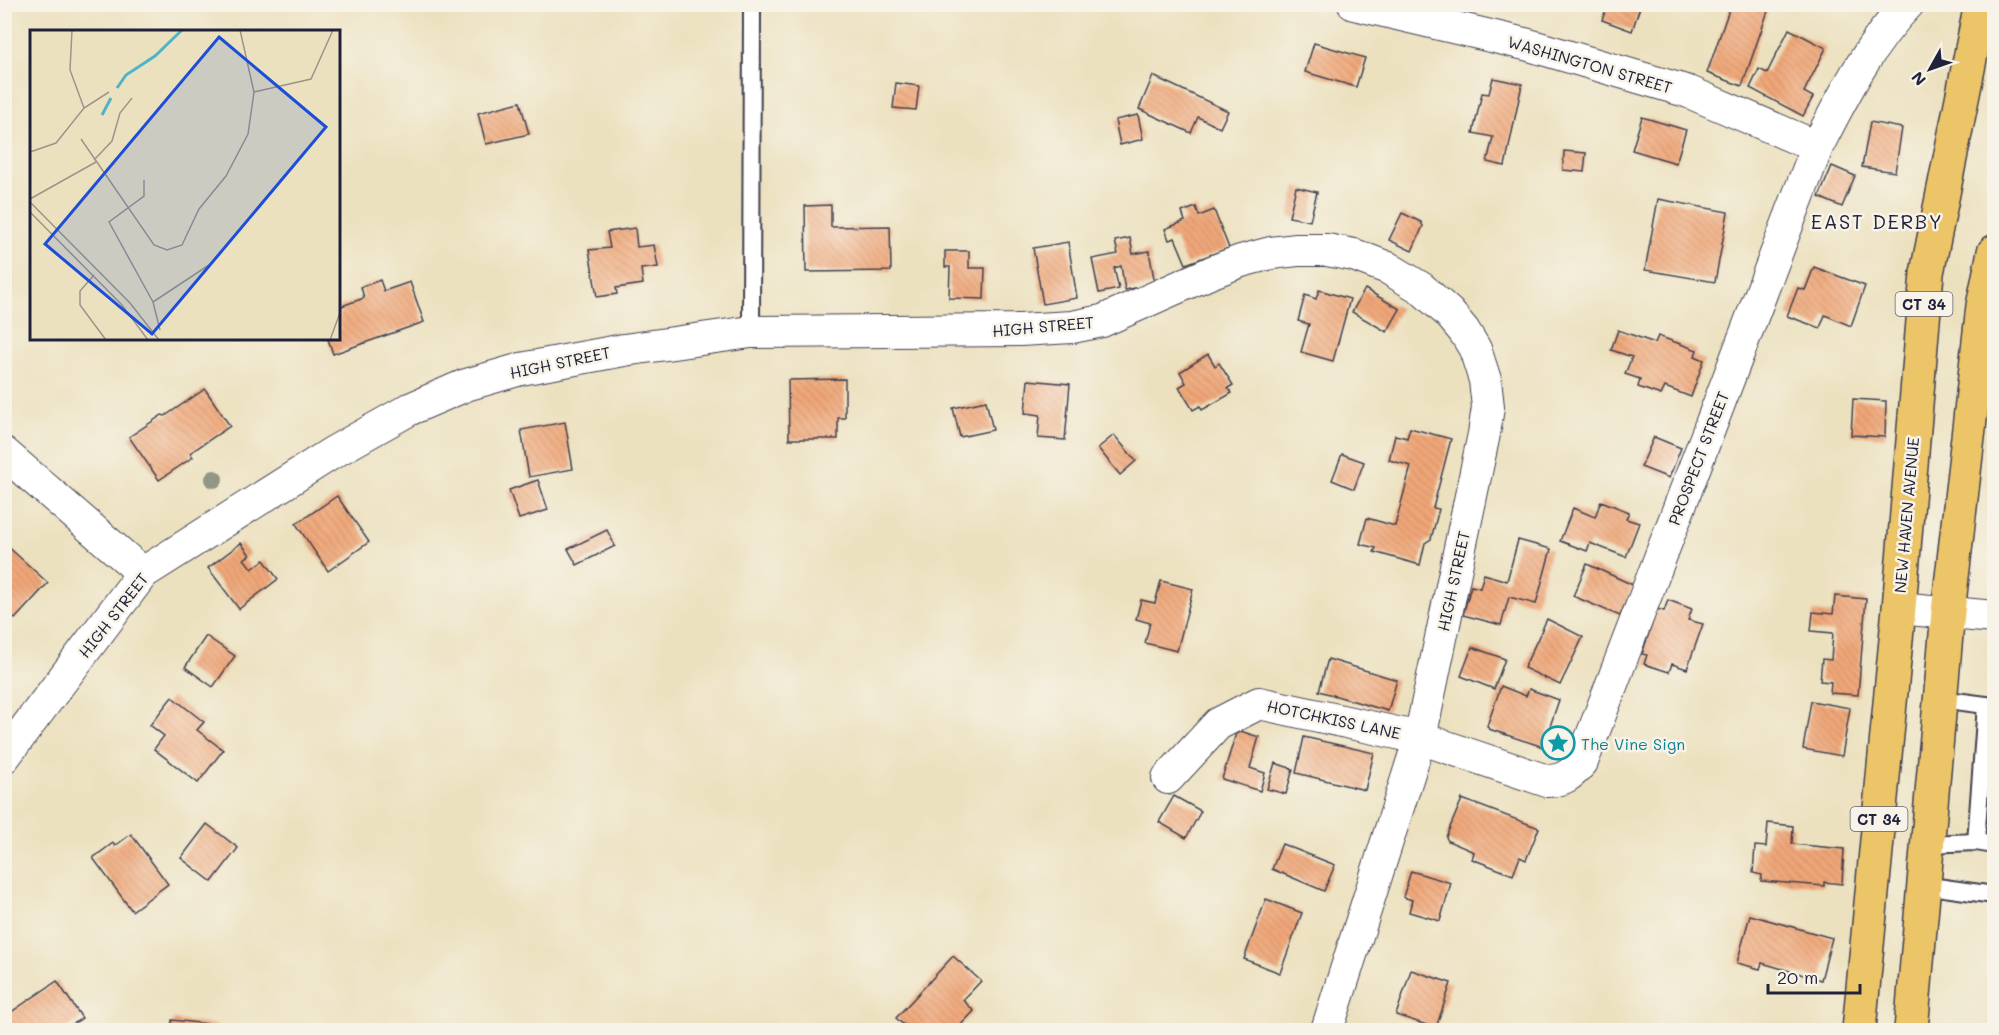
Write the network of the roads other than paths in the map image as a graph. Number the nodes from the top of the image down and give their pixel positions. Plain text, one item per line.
1 (752, 4) edge
2 (1354, 4) edge
3 (1908, 4) edge
4 (1981, 4) edge
5 (1817, 147) junction
6 (1995, 252) edge
7 (751, 332) junction
8 (4, 453) edge
9 (143, 573) junction
10 (1899, 608) junction
11 (1948, 612) junction
12 (1995, 616) edge
13 (1940, 699) junction
14 (1990, 707) edge
15 (1420, 738) junction
16 (4, 757) edge
17 (1168, 778) dead end
18 (1976, 842) junction
19 (1927, 844) junction
20 (1995, 845) edge
21 (1923, 885) junction
22 (1995, 895) edge
23 (1327, 1030) edge
24 (1859, 1030) edge
25 (1911, 1030) edge

1 - 7 lane
2 - 5 street, WASHINGTON STREET
3 - 5 street, PROSPECT STREET
4 - 10 highway, NEW HAVEN AVENUE / CT 34
5 - 15 street, PROSPECT STREET
6 - 11 highway, CT 34
7 - 9 street, HIGH STREET
7 - 15 street, HIGH STREET
8 - 9 street
9 - 16 street, HIGH STREET
10 - 11 street
10 - 24 highway, NEW HAVEN AVENUE / CT 34
11 - 12 street
11 - 13 highway, CT 34
13 - 14 lane
13 - 19 highway, CT 34
14 - 18 lane
15 - 17 street, HOTCHKISS LANE
15 - 23 street, HIGH STREET
18 - 19 lane
18 - 20 lane
19 - 21 highway, CT 34
21 - 22 lane
21 - 25 highway, CT 34

